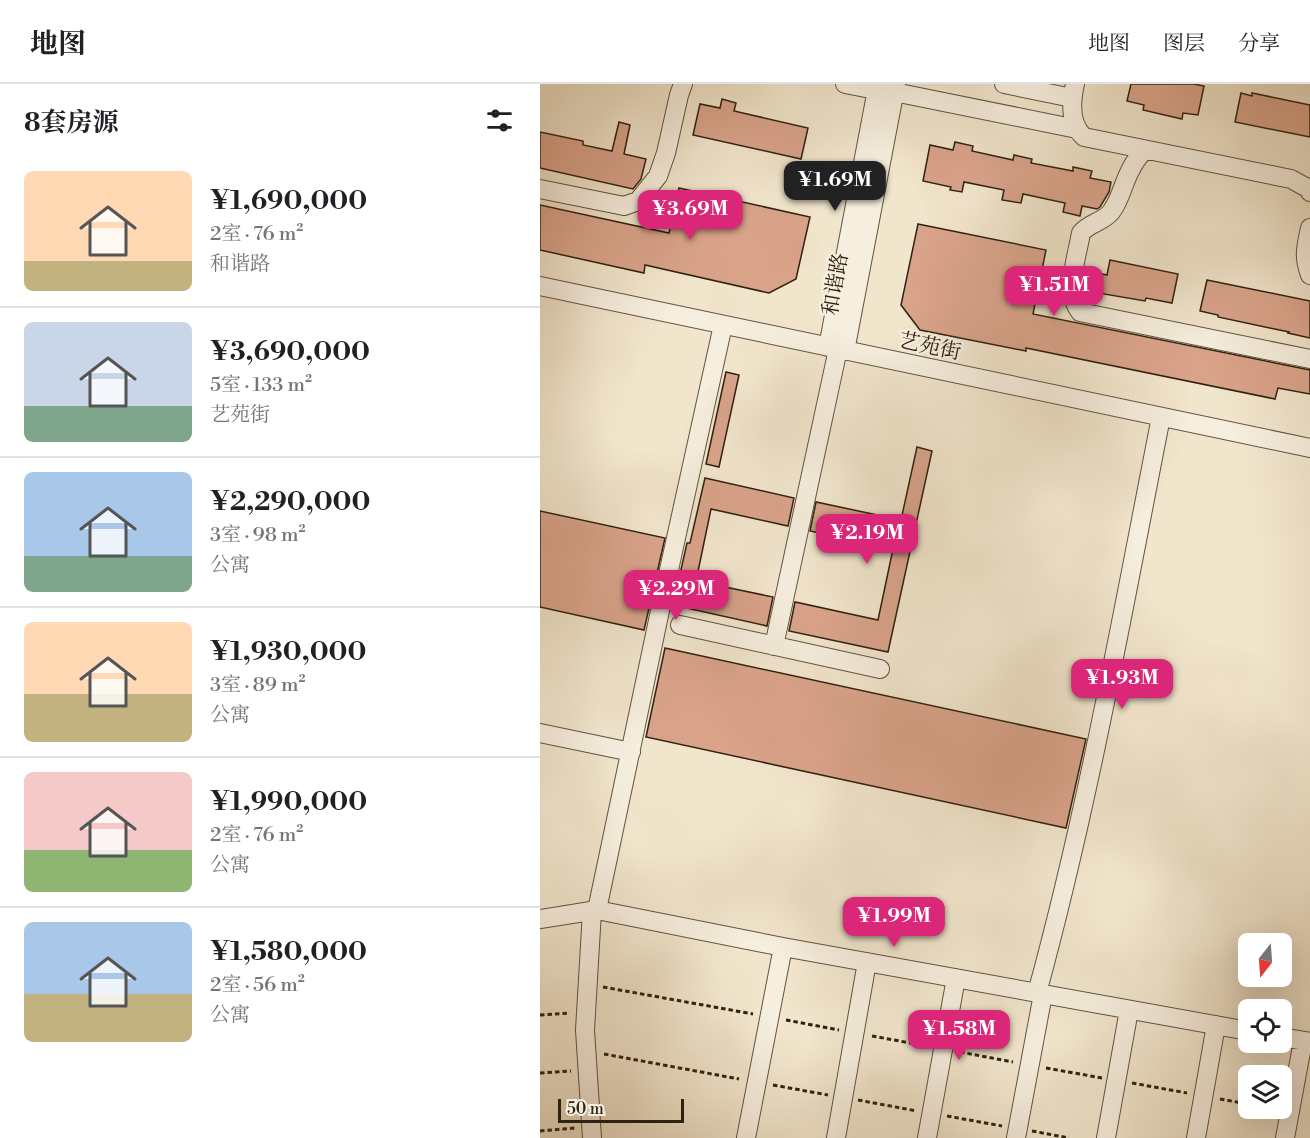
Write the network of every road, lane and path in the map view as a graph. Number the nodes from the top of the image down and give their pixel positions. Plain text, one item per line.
1 (683, 84) edge
2 (845, 84) edge
3 (1004, 84) edge
4 (886, 87) edge
5 (1074, 91) edge
6 (1077, 129) junction
7 (1144, 150) junction
8 (540, 189) edge
9 (1310, 192) edge
10 (1310, 228) edge
11 (1310, 275) edge
12 (540, 286) edge
13 (723, 325) junction
14 (837, 349) junction
15 (1310, 359) edge
16 (1161, 417) junction
17 (1310, 448) edge
18 (680, 625) dead end
19 (774, 646) junction
20 (880, 669) dead end
21 (540, 733) edge
22 (631, 752) junction
23 (595, 911) junction
24 (540, 920) edge
25 (783, 947) junction
26 (867, 962) junction
27 (956, 978) junction
28 (588, 984) junction
29 (1040, 993) junction
30 (1129, 1010) junction
31 (586, 1011) junction
32 (540, 1015) edge
33 (769, 1017) junction
34 (1216, 1025) junction
35 (1238, 1029) edge
36 (854, 1033) junction
37 (1306, 1042) edge
38 (943, 1049) junction
39 (1030, 1065) junction
40 (588, 1069) junction
41 (540, 1073) edge
42 (1117, 1080) junction
43 (1204, 1096) junction
44 (1238, 1102) edge
45 (540, 1131) edge
46 (592, 1132) edge
47 (746, 1138) edge
48 (836, 1138) edge
49 (927, 1138) edge
50 (1016, 1138) edge
51 (1106, 1138) edge
52 (1196, 1138) edge
53 (1285, 1138) edge

1 - 8 street
2 - 4 street
3 - 5 street
4 - 6 street
4 - 14 street, 和谐路
5 - 6 street
6 - 7 street
7 - 9 street
7 - 15 street
10 - 11 street
12 - 13 street, 艺苑街
13 - 14 street, 艺苑街
13 - 22 street
14 - 16 street, 艺苑街
14 - 19 street, 和谐路
16 - 17 street, 艺苑街
16 - 29 street
18 - 19 street
19 - 20 street
21 - 22 street
22 - 23 street
23 - 24 street
23 - 25 street
23 - 28 street
25 - 26 street
25 - 33 street
26 - 27 street
26 - 36 street
27 - 29 street
27 - 38 street
28 - 31 street
28 - 33 path
29 - 30 street
29 - 39 street
30 - 34 street
30 - 42 street
31 - 32 path
31 - 40 street
33 - 36 path
33 - 47 street
34 - 35 street
34 - 43 street
36 - 38 path
36 - 48 street
37 - 53 street
38 - 39 path
38 - 49 street
39 - 42 path
39 - 50 street
40 - 41 path
40 - 46 street
42 - 43 path
42 - 51 street
43 - 44 path
43 - 52 street
45 - 46 path

